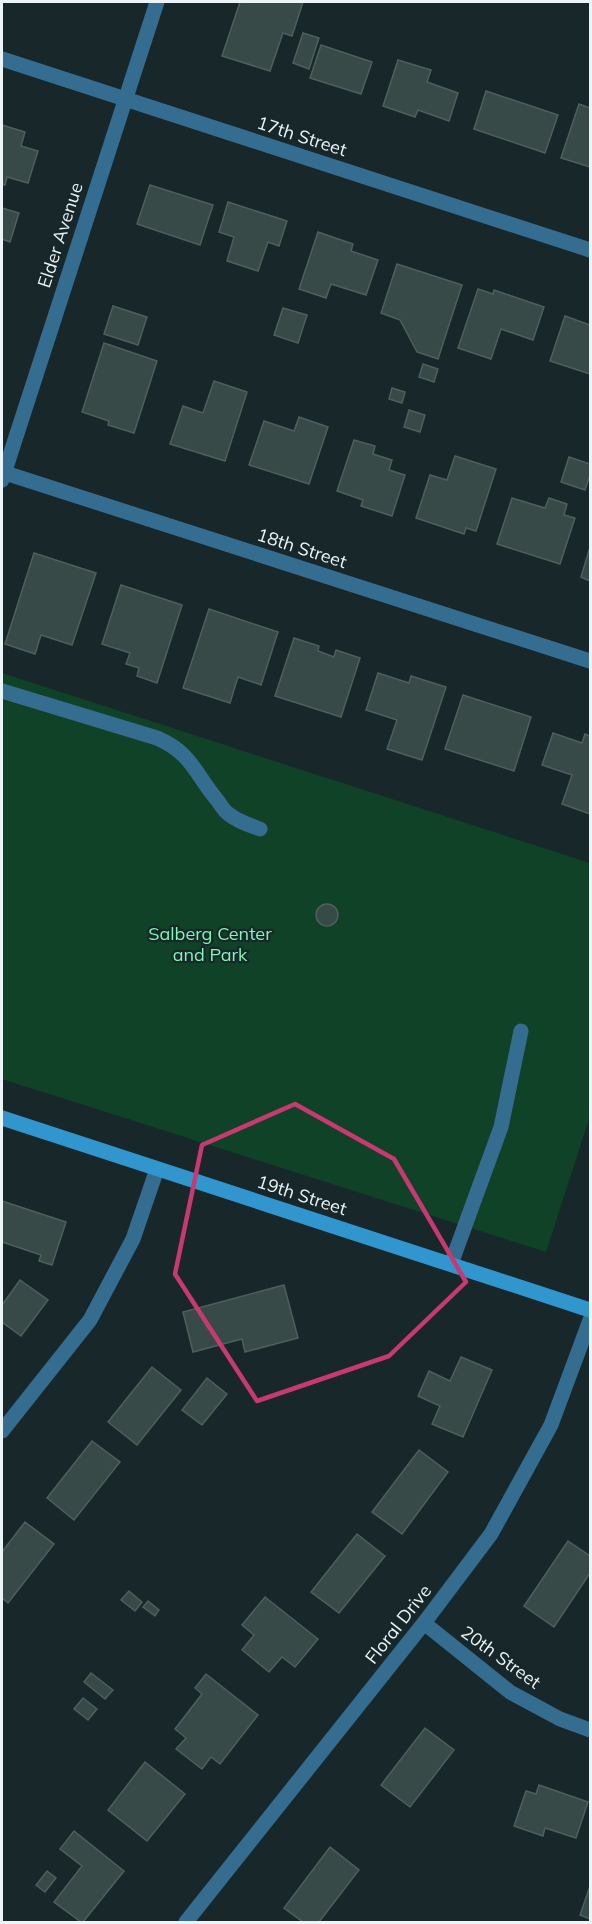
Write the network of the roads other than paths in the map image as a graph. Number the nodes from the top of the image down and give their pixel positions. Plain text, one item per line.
1 (157, 2) edge
2 (2, 59) edge
3 (124, 99) junction
4 (591, 250) edge
5 (2, 475) edge
6 (591, 661) edge
7 (2, 691) edge
8 (260, 829) dead end
9 (521, 1031) dead end
10 (2, 1118) edge
11 (157, 1169) junction
12 (451, 1264) junction
13 (591, 1310) edge
14 (591, 1320) edge
15 (2, 1431) edge
16 (424, 1623) junction
17 (591, 1730) edge
18 (186, 1923) edge

1 - 3 street, Elder Avenue
2 - 3 street, 17th Street
3 - 4 street, 17th Street
3 - 5 street, Elder Avenue
5 - 6 street, 18th Street
7 - 8 street
9 - 12 street
10 - 11 street, 19th Street
11 - 12 street, 19th Street
11 - 15 street
12 - 13 street, 19th Street
14 - 16 street, Floral Drive
16 - 17 street, 20th Street
16 - 18 street, Floral Drive

